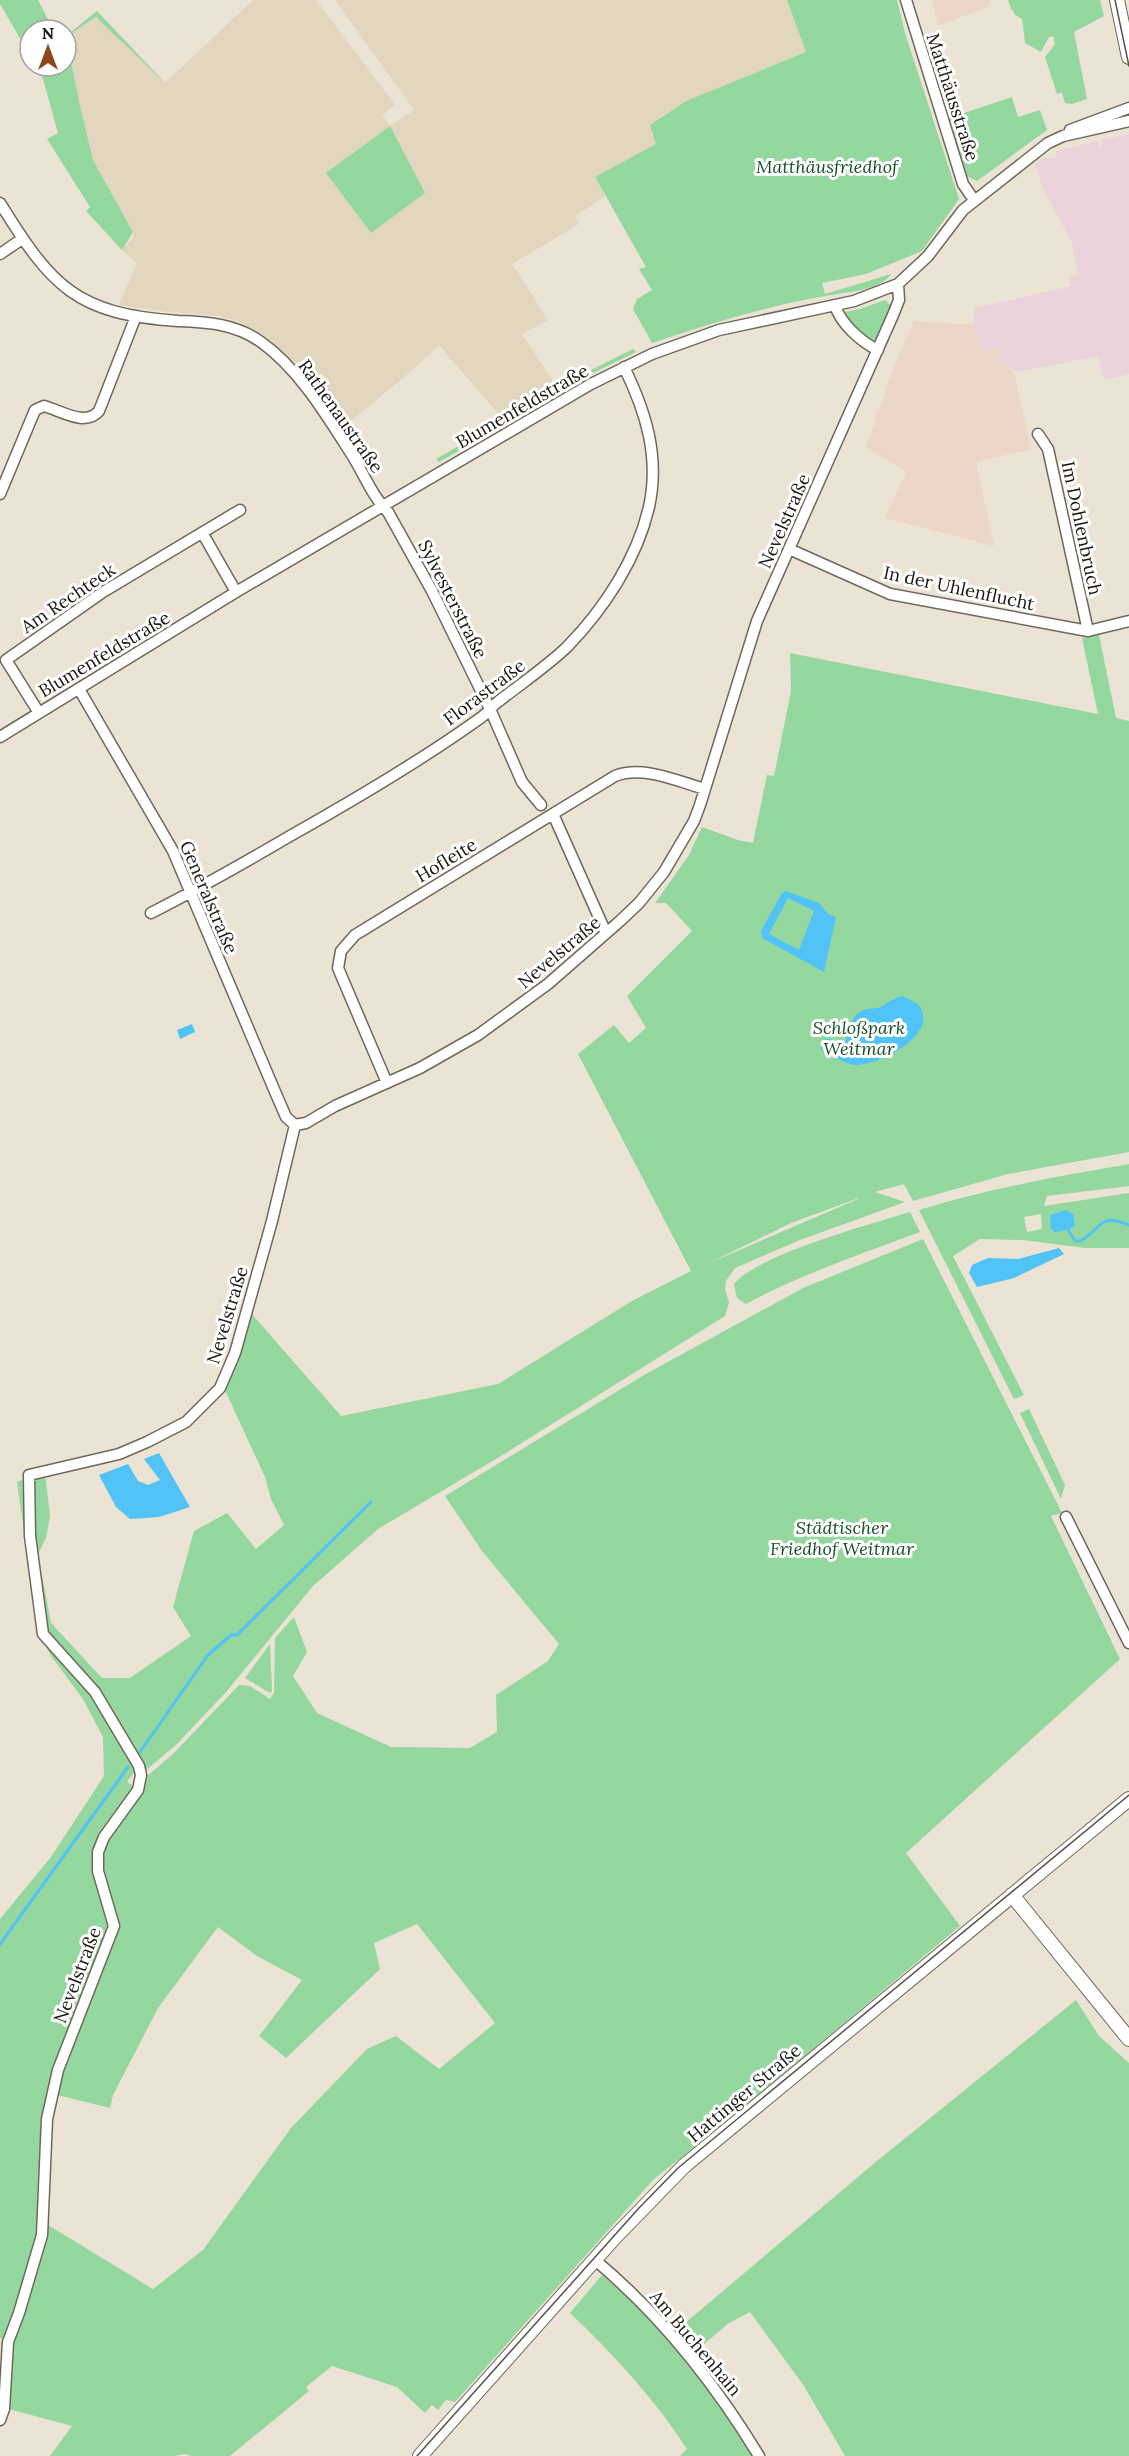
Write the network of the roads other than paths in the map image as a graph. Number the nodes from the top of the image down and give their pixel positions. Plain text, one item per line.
1 (906, 0) edge
2 (1117, 0) edge
3 (1129, 57) edge
4 (1129, 108) edge
5 (1129, 122) edge
6 (1063, 136) junction
7 (974, 200) junction
8 (0, 202) edge
9 (22, 239) junction
10 (0, 254) edge
11 (898, 284) junction
12 (835, 305) junction
13 (136, 316) junction
14 (878, 350) junction
15 (624, 367) junction
16 (1038, 434) dead end
17 (0, 494) edge
18 (382, 506) junction
19 (240, 510) dead end
20 (203, 534) junction
21 (789, 549) junction
22 (236, 592) junction
23 (1129, 621) edge
24 (1088, 631) junction
25 (79, 689) junction
26 (490, 710) junction
27 (39, 713) junction
28 (0, 737) edge
29 (705, 789) junction
30 (541, 805) dead end
31 (553, 814) junction
32 (190, 892) junction
33 (151, 913) dead end
34 (606, 933) junction
35 (387, 1083) junction
36 (295, 1125) junction
37 (1066, 1517) dead end
38 (1129, 1643) edge
39 (1129, 1799) edge
40 (1012, 1895) junction
41 (1129, 2039) edge
42 (596, 2260) junction
43 (4, 2341) edge
44 (0, 2420) edge
45 (420, 2456) edge
46 (759, 2456) edge

1 - 7 street, Matthäusstraße
2 - 3 main road
4 - 6 street, Blumenfeldstraße
5 - 6 street, Blumenfeldstraße
6 - 7 street, Blumenfeldstraße
7 - 11 street, Blumenfeldstraße
8 - 9 street, Rathenaustraße
9 - 10 street
9 - 13 street, Rathenaustraße
11 - 12 street, Blumenfeldstraße
11 - 14 street, Nevelstraße
12 - 14 street
12 - 15 street, Blumenfeldstraße
13 - 17 street
13 - 18 street, Rathenaustraße
14 - 21 street, Nevelstraße
15 - 18 street, Blumenfeldstraße
15 - 26 street, Florastraße
16 - 24 street, Im Dohlenbruch
18 - 22 street, Blumenfeldstraße
18 - 26 street, Sylvesterstraße
19 - 20 street, Am Rechteck
20 - 22 street
20 - 27 street, Am Rechteck
21 - 24 street, In der Uhlenflucht
21 - 29 street, Nevelstraße
22 - 25 street, Blumenfeldstraße
23 - 24 street, In der Uhlenflucht
25 - 27 street, Blumenfeldstraße
25 - 32 street, Generalstraße
26 - 30 street, Sylvesterstraße
26 - 32 street, Florastraße
27 - 28 street, Blumenfeldstraße
29 - 31 street, Hofleite
29 - 34 street, Nevelstraße
31 - 34 street
31 - 35 street, Hofleite
32 - 33 street, Florastraße
32 - 36 street, Generalstraße
34 - 35 street, Nevelstraße
35 - 36 street, Nevelstraße
36 - 43 street, Nevelstraße
37 - 38 street
39 - 40 main road, Hattinger Straße
40 - 41 main road
40 - 42 main road, Hattinger Straße
42 - 45 main road, Hattinger Straße
42 - 46 street, Am Buchenhain
43 - 44 street, Nevelstraße

